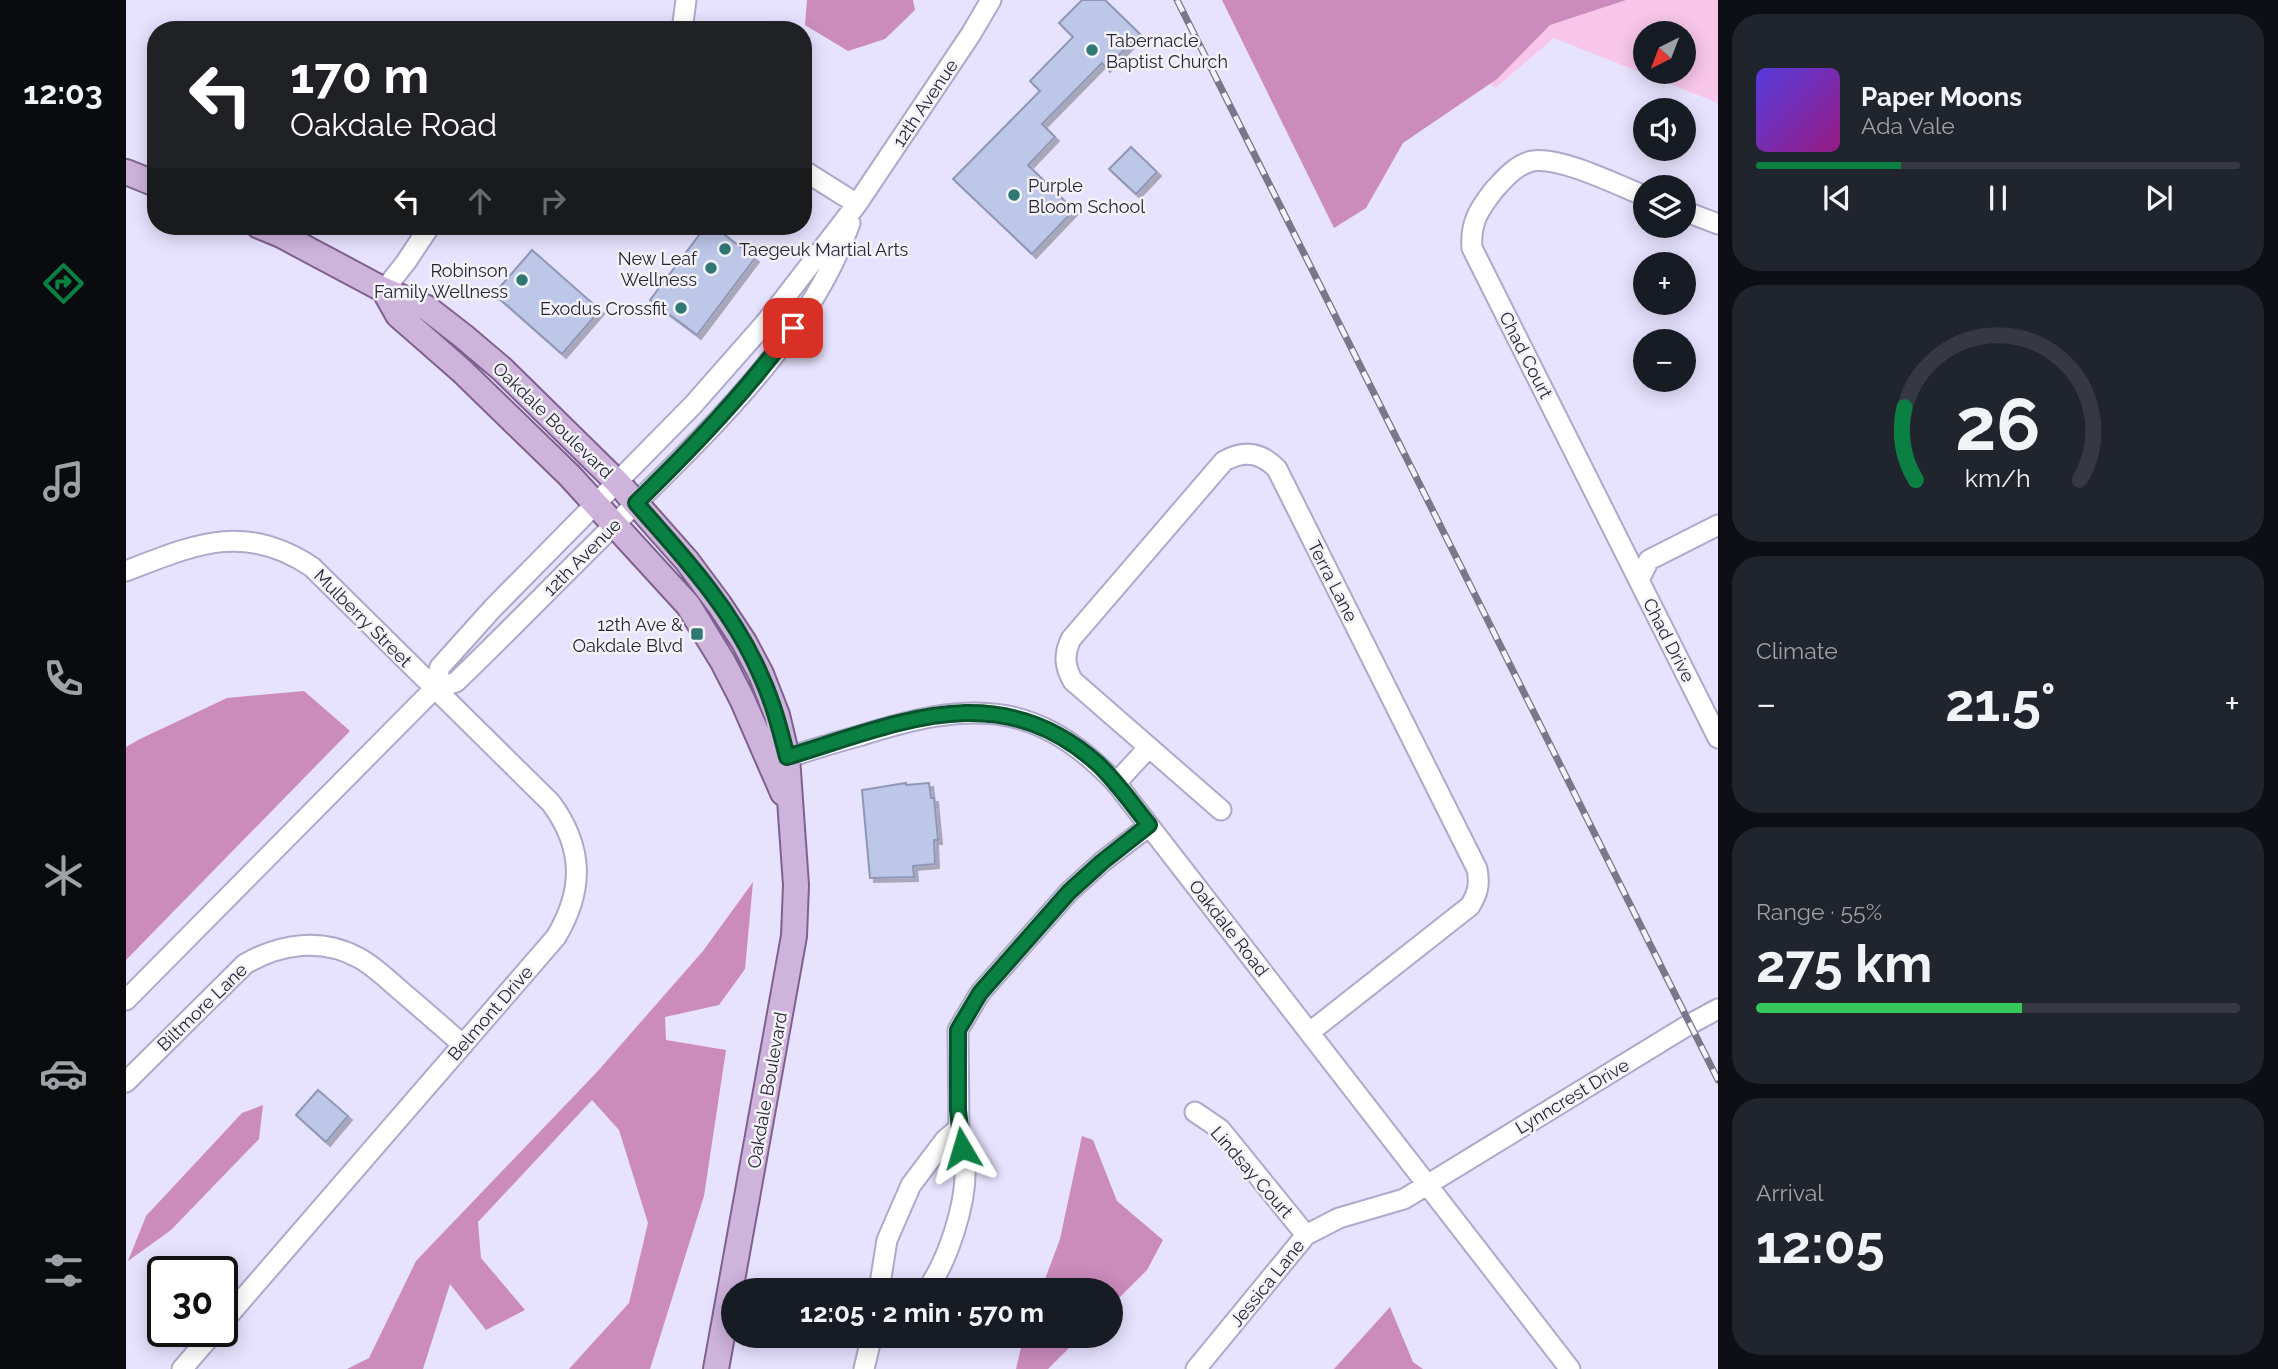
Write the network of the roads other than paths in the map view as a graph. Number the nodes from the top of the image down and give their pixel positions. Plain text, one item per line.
1 (686, 0) edge
2 (991, 0) edge
3 (683, 21) edge
4 (126, 172) edge
5 (812, 176) edge
6 (147, 180) edge
7 (1633, 191) edge
8 (857, 204) junction
9 (1696, 216) edge
10 (1718, 224) edge
11 (283, 235) edge
12 (424, 235) edge
13 (384, 290) junction
14 (617, 482) junction
15 (636, 503) junction
16 (595, 504) junction
17 (615, 524) junction
18 (1718, 525) edge
19 (126, 571) edge
20 (1639, 580) junction
21 (434, 689) junction
22 (1718, 738) edge
23 (1149, 747) junction
24 (779, 760) junction
25 (1116, 783) junction
26 (1221, 810) dead end
27 (1149, 825) junction
28 (126, 1000) edge
29 (1718, 1009) edge
30 (1310, 1032) junction
31 (463, 1045) junction
32 (126, 1082) edge
33 (1195, 1112) dead end
34 (959, 1128) junction
35 (1428, 1184) junction
36 (1306, 1235) junction
37 (881, 1278) edge
38 (933, 1278) edge
39 (238, 1305) edge
40 (201, 1347) edge
41 (182, 1369) edge
42 (716, 1369) edge
43 (1196, 1369) edge
44 (1570, 1369) edge

1 - 3 street
2 - 8 street, 12th Avenue
4 - 6 main road
5 - 8 street
7 - 20 street, Chad Court
8 - 14 street, 12th Avenue
8 - 15 street, 12th Avenue
9 - 10 street
11 - 13 main road, Oakdale Boulevard
12 - 13 street
13 - 14 main road, Oakdale Boulevard
13 - 16 main road, Oakdale Boulevard
14 - 15 main road, Oakdale Boulevard
14 - 16 street, 12th Avenue
15 - 17 street, 12th Avenue
15 - 24 main road, Oakdale Boulevard
16 - 17 main road, Oakdale Boulevard
16 - 21 street, 12th Avenue
17 - 21 street, 12th Avenue
17 - 24 main road, Oakdale Boulevard
18 - 20 street
19 - 21 street, Mulberry Street
20 - 22 street, Chad Drive
21 - 28 street, 12th Avenue
21 - 31 street, Belmont Drive
23 - 25 street
23 - 26 street, Terra Lane
23 - 30 street, Terra Lane
24 - 25 street, Oakdale Road
24 - 42 main road, Oakdale Boulevard
25 - 27 street, Oakdale Road
27 - 30 street, Oakdale Road
27 - 34 street
29 - 35 street, Lynncrest Drive
30 - 35 street, Oakdale Road
31 - 32 street, Biltmore Lane
31 - 39 street, Belmont Drive
33 - 36 street, Lindsay Court
34 - 37 street
34 - 38 street
35 - 36 street, Jessica Lane
35 - 44 street, Oakdale Road
36 - 43 street, Jessica Lane
40 - 41 street

